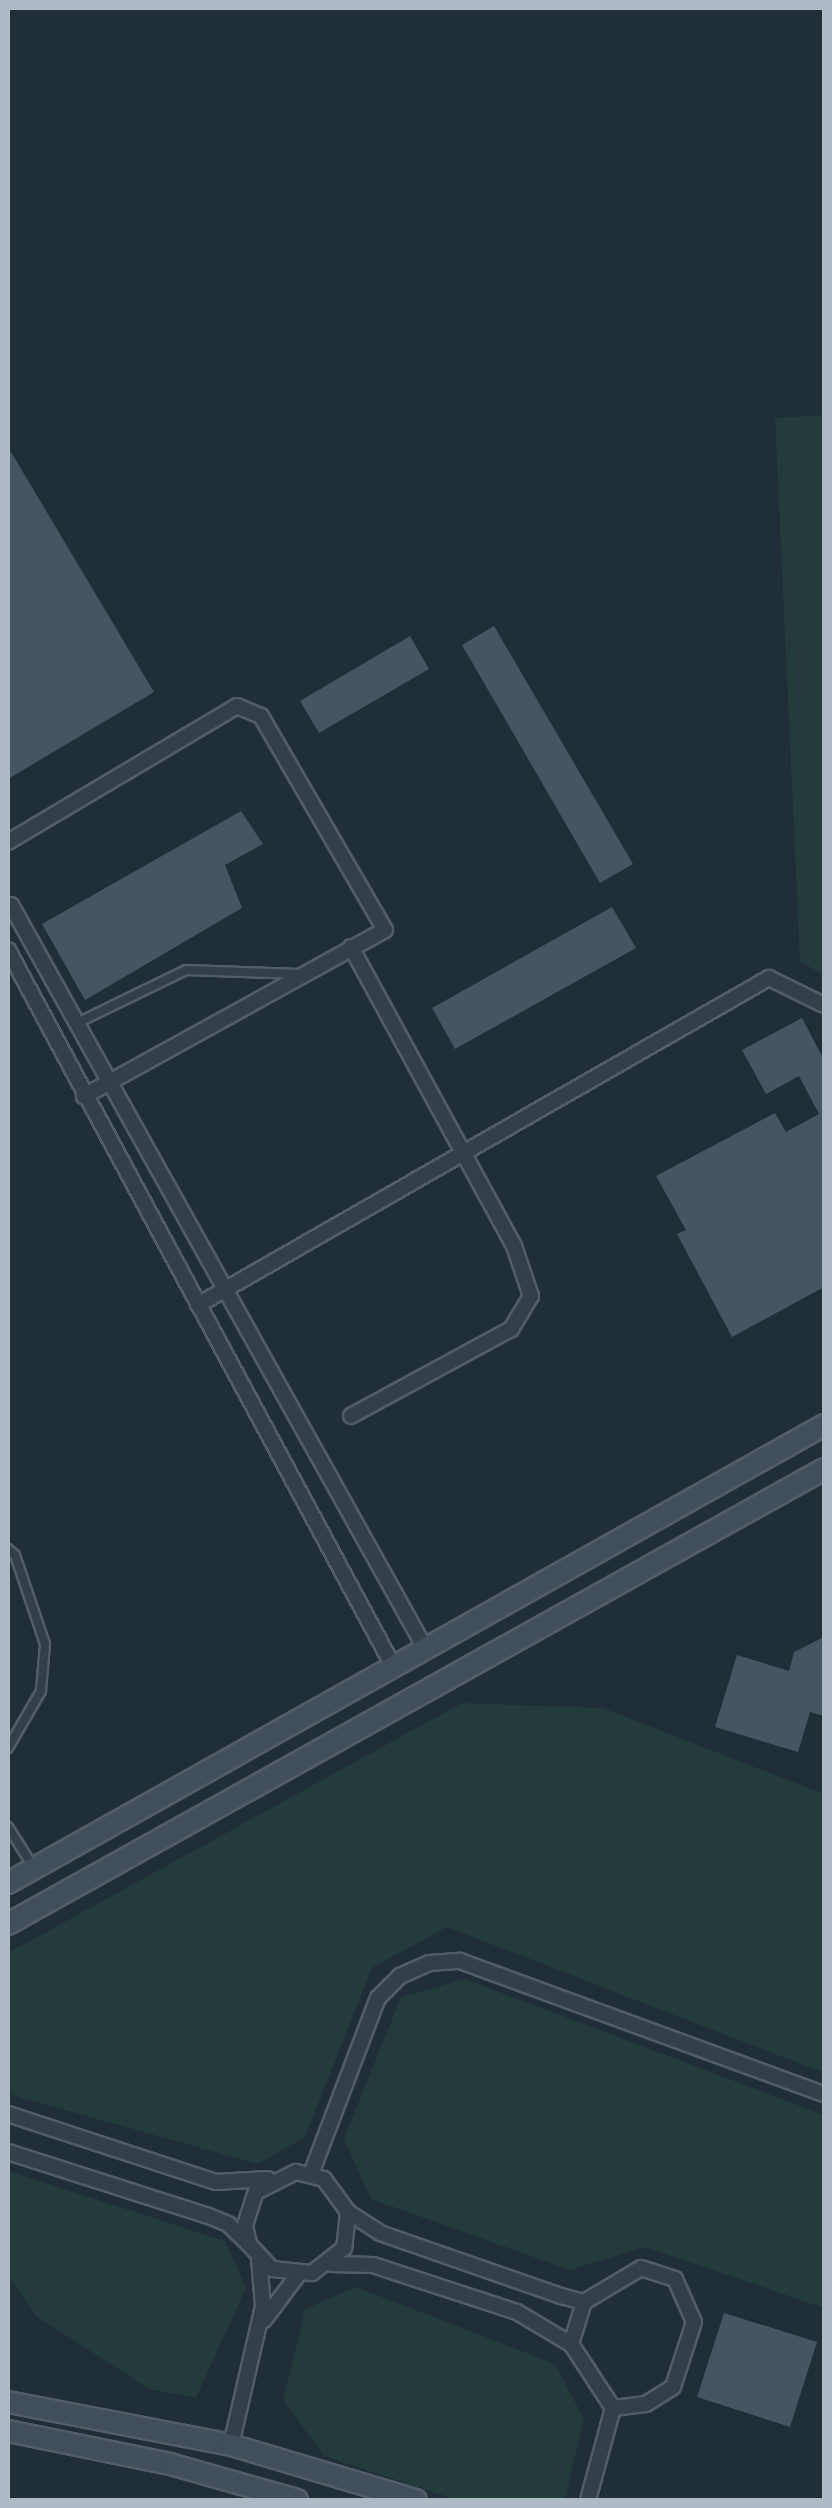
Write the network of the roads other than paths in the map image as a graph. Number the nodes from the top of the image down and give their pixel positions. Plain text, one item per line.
1 (8, 842) edge
2 (11, 905) dead end
3 (351, 947) junction
4 (8, 950) edge
5 (298, 974) junction
6 (824, 1005) edge
7 (73, 1025) junction
8 (112, 1078) junction
9 (84, 1096) junction
10 (461, 1151) junction
11 (227, 1288) junction
12 (198, 1305) junction
13 (351, 1416) dead end
14 (824, 1425) edge
15 (824, 1469) edge
16 (8, 1549) edge
17 (425, 1648) junction
18 (393, 1666) junction
19 (8, 1748) edge
20 (8, 1827) edge
21 (34, 1868) junction
22 (8, 1883) edge
23 (8, 1924) edge
24 (824, 2094) edge
25 (8, 2114) edge
26 (8, 2152) edge
27 (311, 2174) junction
28 (278, 2175) junction
29 (348, 2212) junction
30 (249, 2244) junction
31 (259, 2259) junction
32 (331, 2264) junction
33 (297, 2276) junction
34 (584, 2302) junction
35 (258, 2330) junction
36 (571, 2344) junction
37 (8, 2402) edge
38 (614, 2408) junction
39 (8, 2431) edge
40 (230, 2445) junction
41 (296, 2500) edge
42 (416, 2500) edge
43 (588, 2500) edge

1 - 3 street
2 - 7 street
3 - 5 street
3 - 10 street
4 - 9 street
5 - 7 lane
5 - 8 street
6 - 10 street
7 - 8 street
8 - 9 street
8 - 11 street
9 - 12 street
10 - 11 street
10 - 13 street
11 - 12 street
11 - 17 street
12 - 18 street
14 - 17 main road
15 - 23 main road
16 - 19 lane
17 - 18 main road
18 - 21 main road
20 - 21 lane
21 - 22 main road
24 - 27 street
25 - 28 street
26 - 30 street
27 - 28 street
27 - 29 street
28 - 30 street
29 - 32 street
29 - 34 street
30 - 31 street
31 - 33 street
31 - 35 street
32 - 33 street
32 - 36 street
33 - 35 street
34 - 36 street
34 - 38 street
35 - 40 street
36 - 38 street
37 - 40 main road
38 - 43 street
39 - 41 main road
40 - 42 main road

